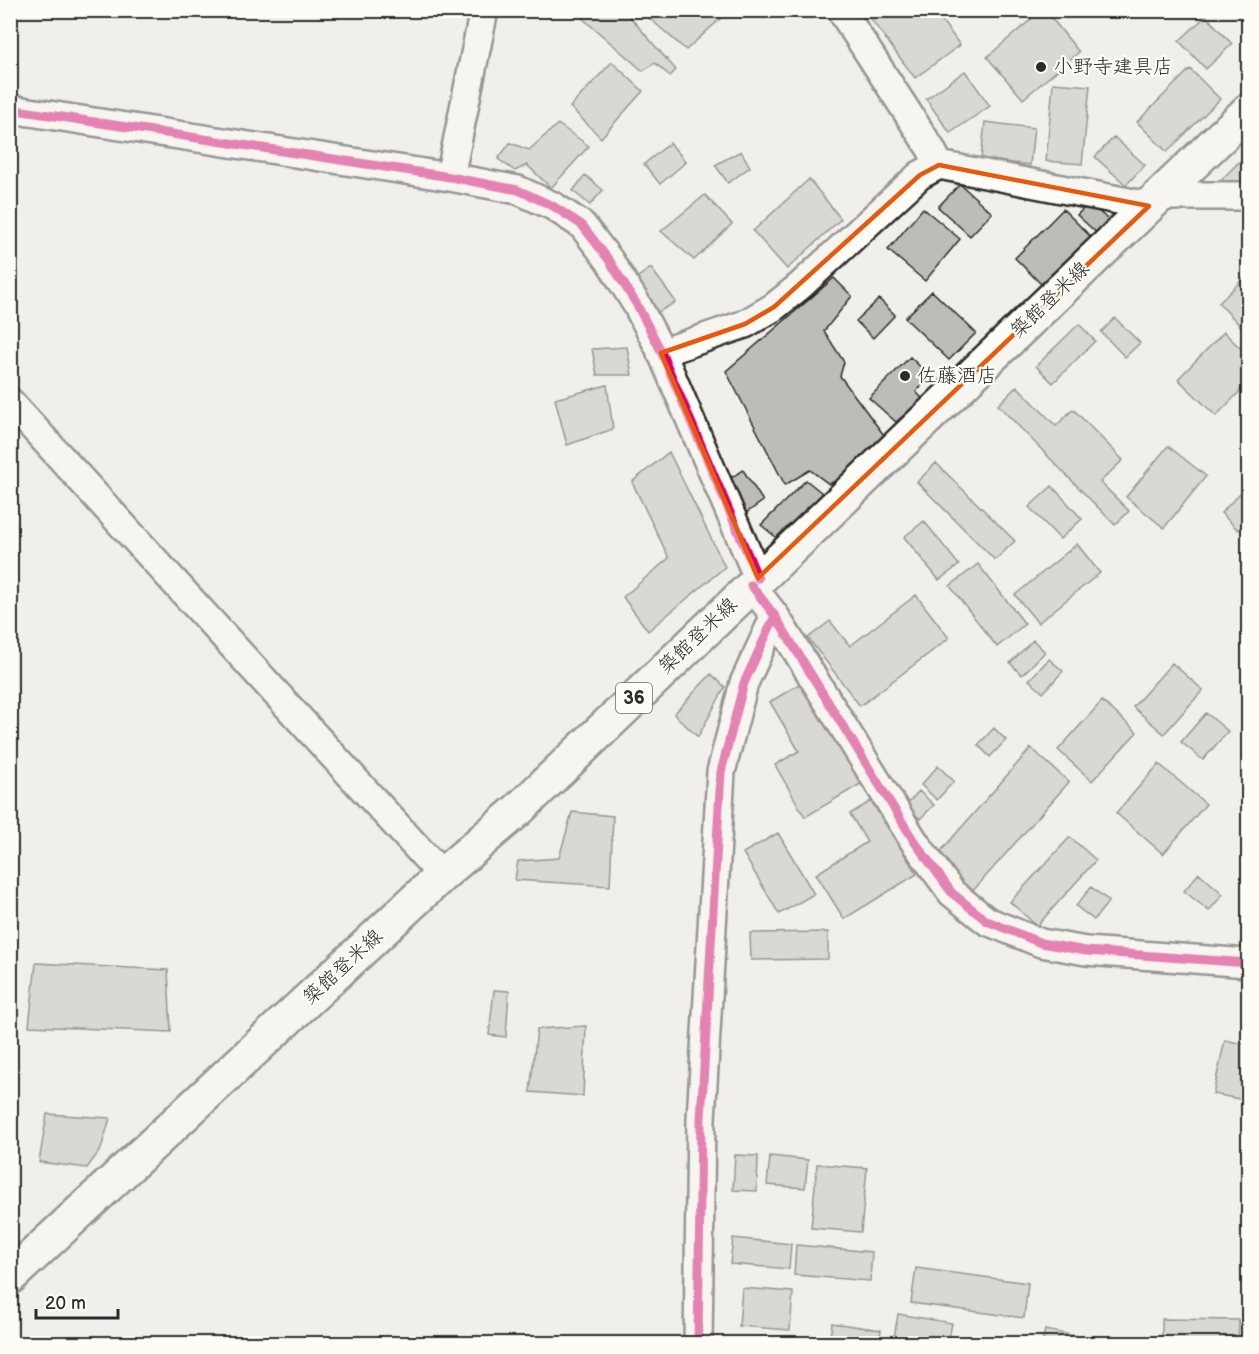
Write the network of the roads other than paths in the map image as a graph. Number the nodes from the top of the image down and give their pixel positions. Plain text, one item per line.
1 (484, 10) edge
2 (841, 10) edge
3 (10, 109) edge
4 (1248, 111) edge
5 (939, 165) junction
6 (450, 177) junction
7 (1248, 196) edge
8 (1154, 201) junction
9 (661, 353) junction
10 (10, 402) edge
11 (755, 582) junction
12 (775, 616) junction
13 (442, 875) junction
14 (1248, 963) edge
15 (10, 1277) edge
16 (698, 1344) edge

1 - 6 street
2 - 5 street
3 - 6 street
4 - 8 main road, 築館登米線 / 36
5 - 8 street
5 - 9 street
6 - 9 street
7 - 8 street
8 - 11 main road, 築館登米線 / 36
9 - 11 street
10 - 13 street
11 - 12 street
11 - 13 main road, 築館登米線 / 36
12 - 14 street
12 - 16 street
13 - 15 main road, 築館登米線 / 36

